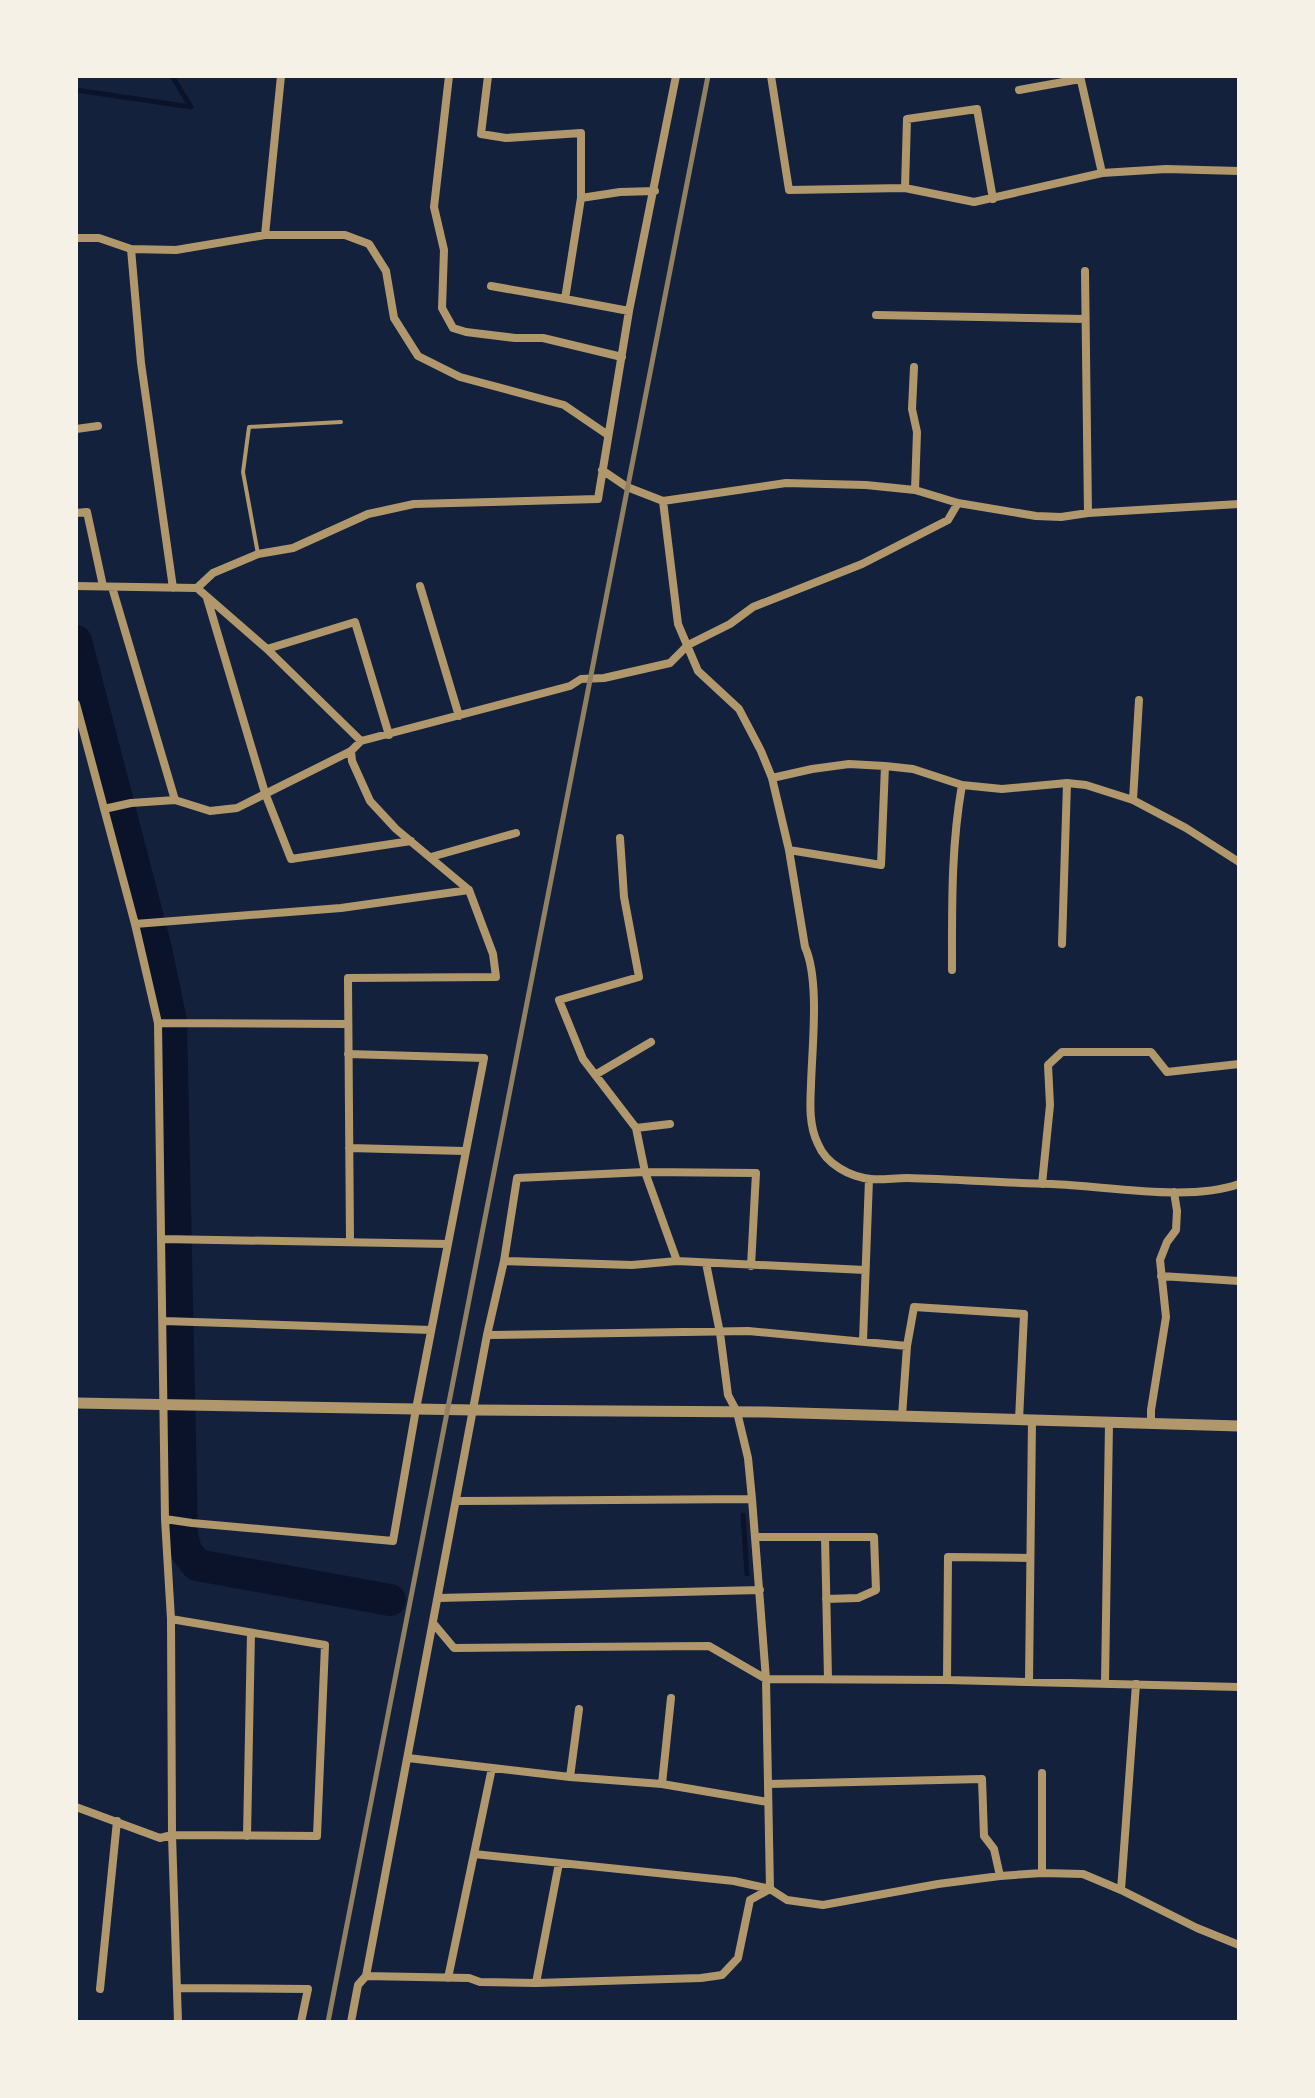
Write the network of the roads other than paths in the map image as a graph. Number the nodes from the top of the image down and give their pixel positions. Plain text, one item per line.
1 (281, 76) edge
2 (449, 76) edge
3 (488, 76) edge
4 (676, 76) edge
5 (771, 76) edge
6 (1080, 77) edge
7 (1019, 90) dead end
8 (1239, 171) edge
9 (1102, 173) junction
10 (905, 188) junction
11 (655, 191) junction
12 (581, 198) junction
13 (993, 199) junction
14 (265, 235) junction
15 (76, 238) edge
16 (131, 249) junction
17 (1085, 271) dead end
18 (491, 286) dead end
19 (565, 299) junction
20 (629, 311) junction
21 (876, 315) dead end
22 (1085, 319) junction
23 (622, 357) junction
24 (914, 367) dead end
25 (341, 422) dead end
26 (98, 426) dead end
27 (76, 429) edge
28 (608, 435) junction
29 (602, 470) junction
30 (915, 490) junction
31 (663, 501) junction
32 (958, 503) junction
33 (1239, 504) edge
34 (76, 513) edge
35 (1088, 513) junction
36 (258, 554) junction
37 (76, 586) edge
38 (420, 586) dead end
39 (108, 587) junction
40 (173, 588) junction
41 (197, 588) junction
42 (207, 598) junction
43 (688, 645) junction
44 (267, 649) junction
45 (1139, 700) dead end
46 (76, 704) edge
47 (459, 716) junction
48 (389, 735) junction
49 (361, 741) junction
50 (76, 751) edge
51 (351, 751) junction
52 (89, 752) junction
53 (885, 766) junction
54 (772, 778) junction
55 (1067, 783) junction
56 (962, 785) junction
57 (265, 793) junction
58 (175, 800) junction
59 (1133, 800) junction
60 (104, 809) junction
61 (516, 833) dead end
62 (620, 838) dead end
63 (411, 841) junction
64 (789, 850) junction
65 (431, 857) junction
66 (1239, 862) edge
67 (469, 890) junction
68 (135, 924) junction
69 (1062, 944) dead end
70 (952, 970) dead end
71 (158, 1023) junction
72 (348, 1024) junction
73 (651, 1042) dead end
74 (348, 1054) junction
75 (1239, 1064) edge
76 (595, 1075) junction
77 (670, 1124) dead end
78 (636, 1128) junction
79 (349, 1148) junction
80 (464, 1151) junction
81 (645, 1172) junction
82 (869, 1179) junction
83 (1042, 1184) junction
84 (1239, 1184) edge
85 (1174, 1192) junction
86 (162, 1239) junction
87 (350, 1242) junction
88 (448, 1244) junction
89 (504, 1261) junction
90 (677, 1261) junction
91 (706, 1263) junction
92 (751, 1266) junction
93 (865, 1270) junction
94 (1161, 1276) junction
95 (1239, 1281) edge
96 (164, 1321) junction
97 (431, 1330) junction
98 (720, 1333) junction
99 (487, 1335) junction
100 (863, 1341) junction
101 (907, 1346) junction
102 (76, 1403) edge
103 (163, 1404) junction
104 (416, 1409) junction
105 (474, 1410) junction
106 (737, 1412) junction
107 (902, 1416) junction
108 (1019, 1420) junction
109 (1032, 1420) junction
110 (1109, 1423) junction
111 (1151, 1424) junction
112 (1239, 1426) edge
113 (752, 1499) junction
114 (456, 1501) junction
115 (165, 1519) junction
116 (755, 1537) junction
117 (825, 1537) junction
118 (1030, 1558) junction
119 (760, 1590) junction
120 (438, 1598) junction
121 (826, 1599) junction
122 (171, 1619) junction
123 (433, 1623) junction
124 (251, 1633) junction
125 (766, 1679) junction
126 (828, 1679) junction
127 (947, 1680) junction
128 (1029, 1682) junction
129 (1105, 1683) junction
130 (1136, 1684) junction
131 (1239, 1687) edge
132 (671, 1698) dead end
133 (579, 1709) dead end
134 (408, 1758) junction
135 (492, 1768) junction
136 (1042, 1773) dead end
137 (570, 1777) junction
138 (662, 1784) junction
139 (769, 1784) junction
140 (768, 1802) junction
141 (76, 1807) edge
142 (117, 1821) junction
143 (172, 1835) junction
144 (247, 1836) junction
145 (474, 1854) junction
146 (559, 1863) junction
147 (1042, 1873) junction
148 (1000, 1876) junction
149 (770, 1889) junction
150 (1121, 1890) junction
151 (1239, 1945) edge
152 (366, 1976) junction
153 (448, 1978) junction
154 (536, 1983) junction
155 (177, 1988) junction
156 (100, 1989) dead end
157 (178, 2022) edge
158 (301, 2022) edge
159 (351, 2022) edge

1 - 14 street
2 - 23 street
3 - 12 street
4 - 11 street
5 - 10 street
6 - 7 street
6 - 9 street
8 - 9 street
9 - 13 street
10 - 13 street
10 - 13 street
11 - 12 street
11 - 20 street
12 - 19 street
14 - 16 street
14 - 28 street
15 - 16 street
16 - 40 street
17 - 22 street
18 - 19 street
19 - 20 street
20 - 23 street
21 - 22 street
22 - 35 street
23 - 28 street
24 - 30 street
25 - 36 lane
26 - 27 street
28 - 29 street
29 - 31 street
29 - 36 street
30 - 31 street
30 - 32 street
31 - 43 street
32 - 35 street
32 - 43 street
33 - 35 street
34 - 39 street
36 - 41 street
37 - 39 street
38 - 47 street
39 - 40 street
39 - 58 street
40 - 41 street
41 - 42 street
42 - 44 street
42 - 57 street
43 - 47 street
43 - 54 street
44 - 48 street
44 - 49 street
45 - 59 street
46 - 52 street
47 - 48 street
48 - 49 street
49 - 51 street
50 - 52 street
51 - 57 street
51 - 63 street
52 - 60 street
53 - 54 street
53 - 56 street
53 - 64 street
54 - 64 street
55 - 56 street
55 - 59 street
55 - 69 street
56 - 70 street
57 - 58 street
57 - 63 street
58 - 60 street
59 - 66 street
60 - 68 street
61 - 65 street
62 - 76 street
63 - 65 street
64 - 82 street
65 - 67 street
67 - 68 street
67 - 72 street
68 - 71 street
71 - 72 street
71 - 86 street
72 - 74 street
73 - 76 street
74 - 79 street
74 - 80 street
75 - 83 street
76 - 78 street
77 - 78 street
78 - 81 street
79 - 80 street
79 - 87 street
80 - 88 street
81 - 89 street
81 - 90 street
81 - 92 street
82 - 83 street
82 - 93 street
83 - 85 street
84 - 85 street
85 - 94 street
86 - 87 street
86 - 96 street
87 - 88 street
88 - 97 street
89 - 90 street
89 - 99 street
90 - 91 street
91 - 92 street
91 - 98 street
92 - 93 street
93 - 100 street
94 - 95 street
94 - 111 street
96 - 97 street
96 - 103 street
97 - 104 street
98 - 99 street
98 - 100 street
98 - 106 street
99 - 105 street
100 - 101 street
101 - 107 street
101 - 108 street
102 - 103 street
103 - 104 street
103 - 115 street
104 - 105 street
104 - 115 street
105 - 106 street
105 - 114 street
106 - 107 street
106 - 113 street
107 - 108 street
108 - 109 street
109 - 110 street
109 - 118 street
110 - 111 street
110 - 129 street
111 - 112 street
113 - 114 street
113 - 116 street
114 - 120 street
115 - 122 street
116 - 117 street
116 - 119 street
117 - 121 street
117 - 121 street
118 - 127 street
118 - 128 street
119 - 120 street
119 - 125 street
120 - 123 street
121 - 126 street
122 - 124 street
122 - 143 street
123 - 125 street
123 - 134 street
124 - 144 street
124 - 144 street
125 - 126 street
125 - 139 street
126 - 127 street
127 - 128 street
128 - 129 street
129 - 130 street
130 - 131 street
130 - 150 street
132 - 138 street
133 - 137 street
134 - 135 street
134 - 152 street
135 - 137 street
135 - 145 street
136 - 147 street
137 - 138 street
138 - 140 street
139 - 140 street
139 - 148 street
140 - 149 street
141 - 142 street
142 - 143 street
142 - 156 street
143 - 144 street
143 - 155 street
145 - 146 street
145 - 153 street
146 - 149 street
146 - 154 street
147 - 148 street
147 - 150 street
148 - 149 street
149 - 154 street
150 - 151 street
152 - 153 street
152 - 159 street
153 - 154 street
155 - 157 street
155 - 158 street

